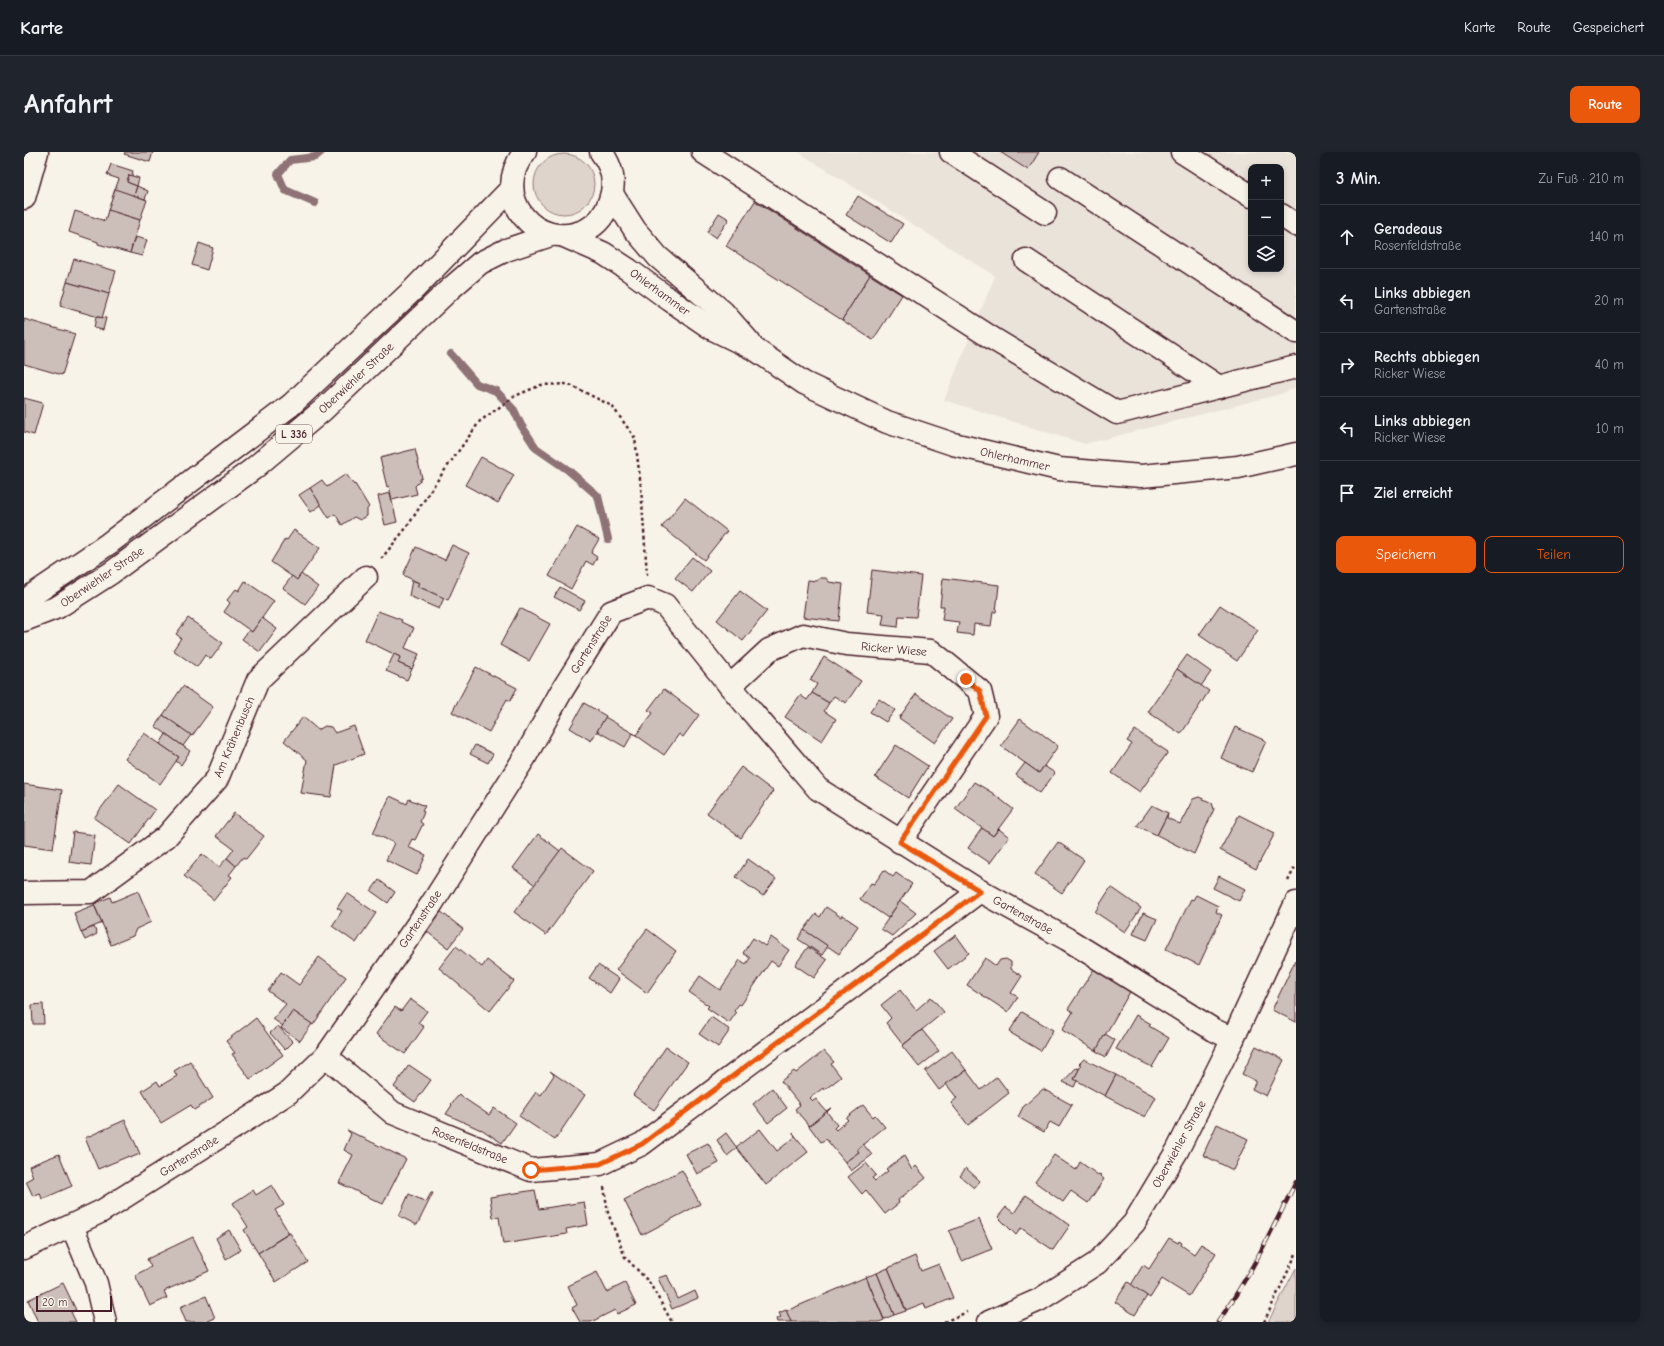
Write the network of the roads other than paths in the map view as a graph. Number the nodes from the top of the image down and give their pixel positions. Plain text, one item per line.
1 (37, 152) edge
2 (525, 152) edge
3 (703, 152) edge
4 (951, 152) edge
5 (1182, 152) edge
6 (608, 157) edge
7 (1060, 178) dead end
8 (512, 188) junction
9 (612, 194) junction
10 (1248, 194) edge
11 (24, 198) edge
12 (1045, 213) dead end
13 (1284, 217) edge
14 (1296, 225) edge
15 (558, 235) junction
16 (1026, 260) dead end
17 (1296, 332) edge
18 (756, 350) junction
19 (1296, 367) edge
20 (1220, 387) junction
21 (1296, 454) edge
22 (366, 577) road end
23 (24, 603) edge
24 (24, 620) edge
25 (730, 686) junction
26 (900, 842) junction
27 (980, 891) junction
28 (24, 893) edge
29 (1291, 894) edge
30 (1233, 1039) junction
31 (326, 1056) junction
32 (72, 1226) junction
33 (24, 1248) edge
34 (105, 1322) edge
35 (989, 1322) edge

1 - 11 street
2 - 8 street
3 - 20 street
4 - 12 street
5 - 10 street
6 - 9 street
7 - 17 street
8 - 15 street, Ohlerhammer
8 - 23 street, Oberwiehler Straße / L 336
9 - 15 street, Oberwiehler Straße
9 - 18 street, Ohlerhammer
13 - 14 street
15 - 18 street, Ohlerhammer
15 - 24 street, Oberwiehler Straße / L 336
16 - 20 street
18 - 21 street, Ohlerhammer
19 - 20 street
22 - 28 street, Am Krähenbusch
25 - 26 street, Gartenstraße
25 - 26 street, Ricker Wiese
25 - 31 street, Gartenstraße
26 - 27 street, Gartenstraße
27 - 30 street, Gartenstraße
27 - 31 street, Rosenfeldstraße
29 - 30 street, Oberwiehler Straße
30 - 35 street, Oberwiehler Straße
31 - 32 street, Gartenstraße
32 - 33 street, Gartenstraße
32 - 34 street

